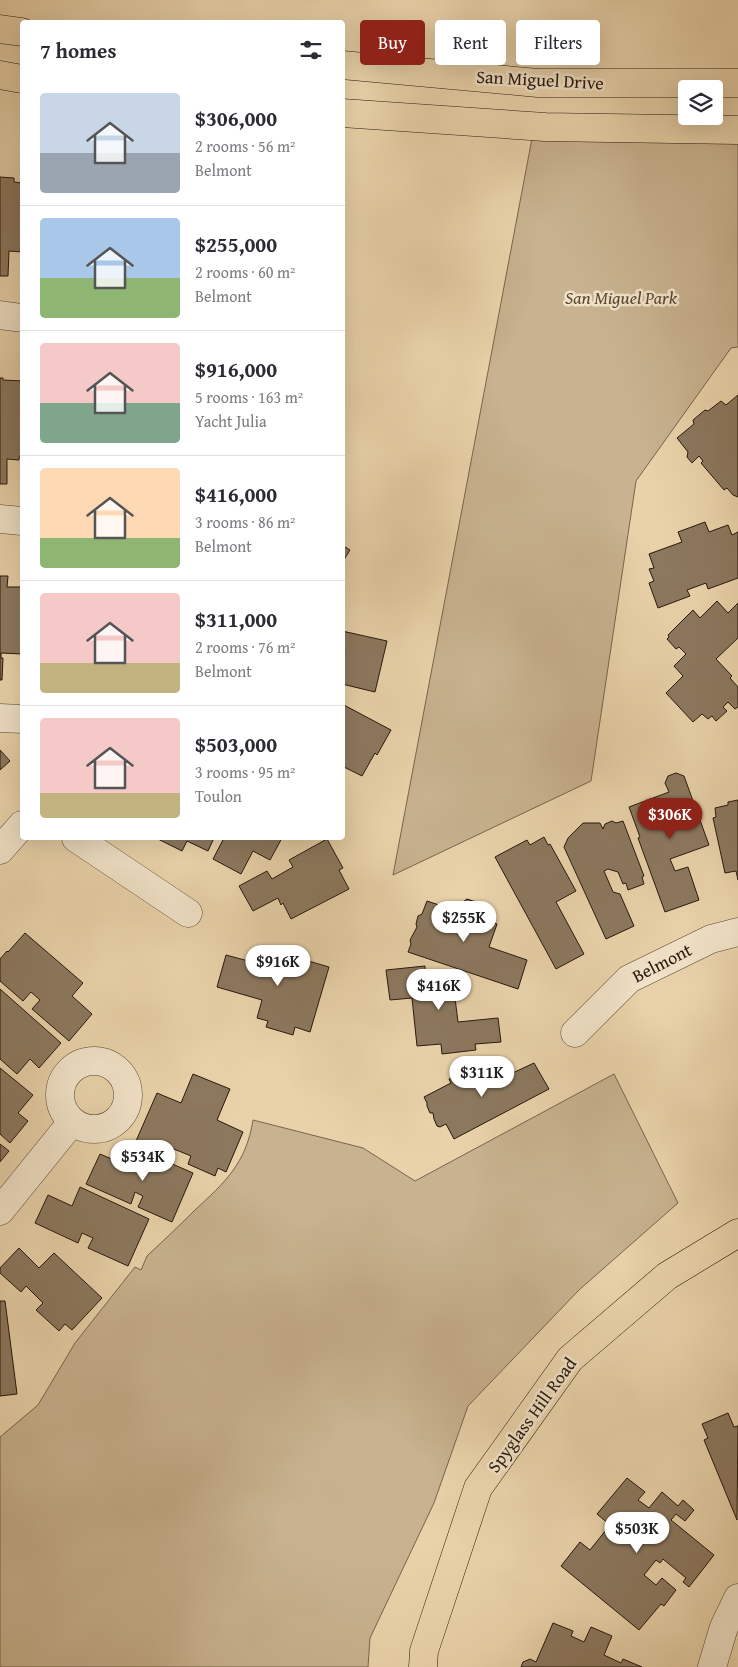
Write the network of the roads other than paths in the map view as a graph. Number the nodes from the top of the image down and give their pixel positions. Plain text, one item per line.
1 (0, 29) edge
2 (20, 32) edge
3 (345, 65) edge
4 (0, 75) edge
5 (20, 79) edge
6 (738, 83) edge
7 (345, 113) edge
8 (738, 130) edge
9 (0, 315) edge
10 (20, 318) edge
11 (0, 519) edge
12 (20, 521) edge
13 (0, 718) edge
14 (20, 719) edge
15 (20, 827) edge
16 (79, 840) edge
17 (0, 850) edge
18 (188, 914) dead end
19 (738, 932) edge
20 (575, 1032) dead end
21 (72, 1122) dead end
22 (0, 1211) edge
23 (738, 1233) edge
24 (738, 1598) edge
25 (423, 1667) edge
26 (712, 1667) edge

1 - 2 main road
3 - 6 main road, San Miguel Drive
4 - 5 main road
7 - 8 main road
9 - 10 street
11 - 12 street
13 - 14 street
15 - 17 street
16 - 18 street
19 - 20 street, Belmont
21 - 22 street
23 - 25 main road, Spyglass Hill Road
24 - 26 street

